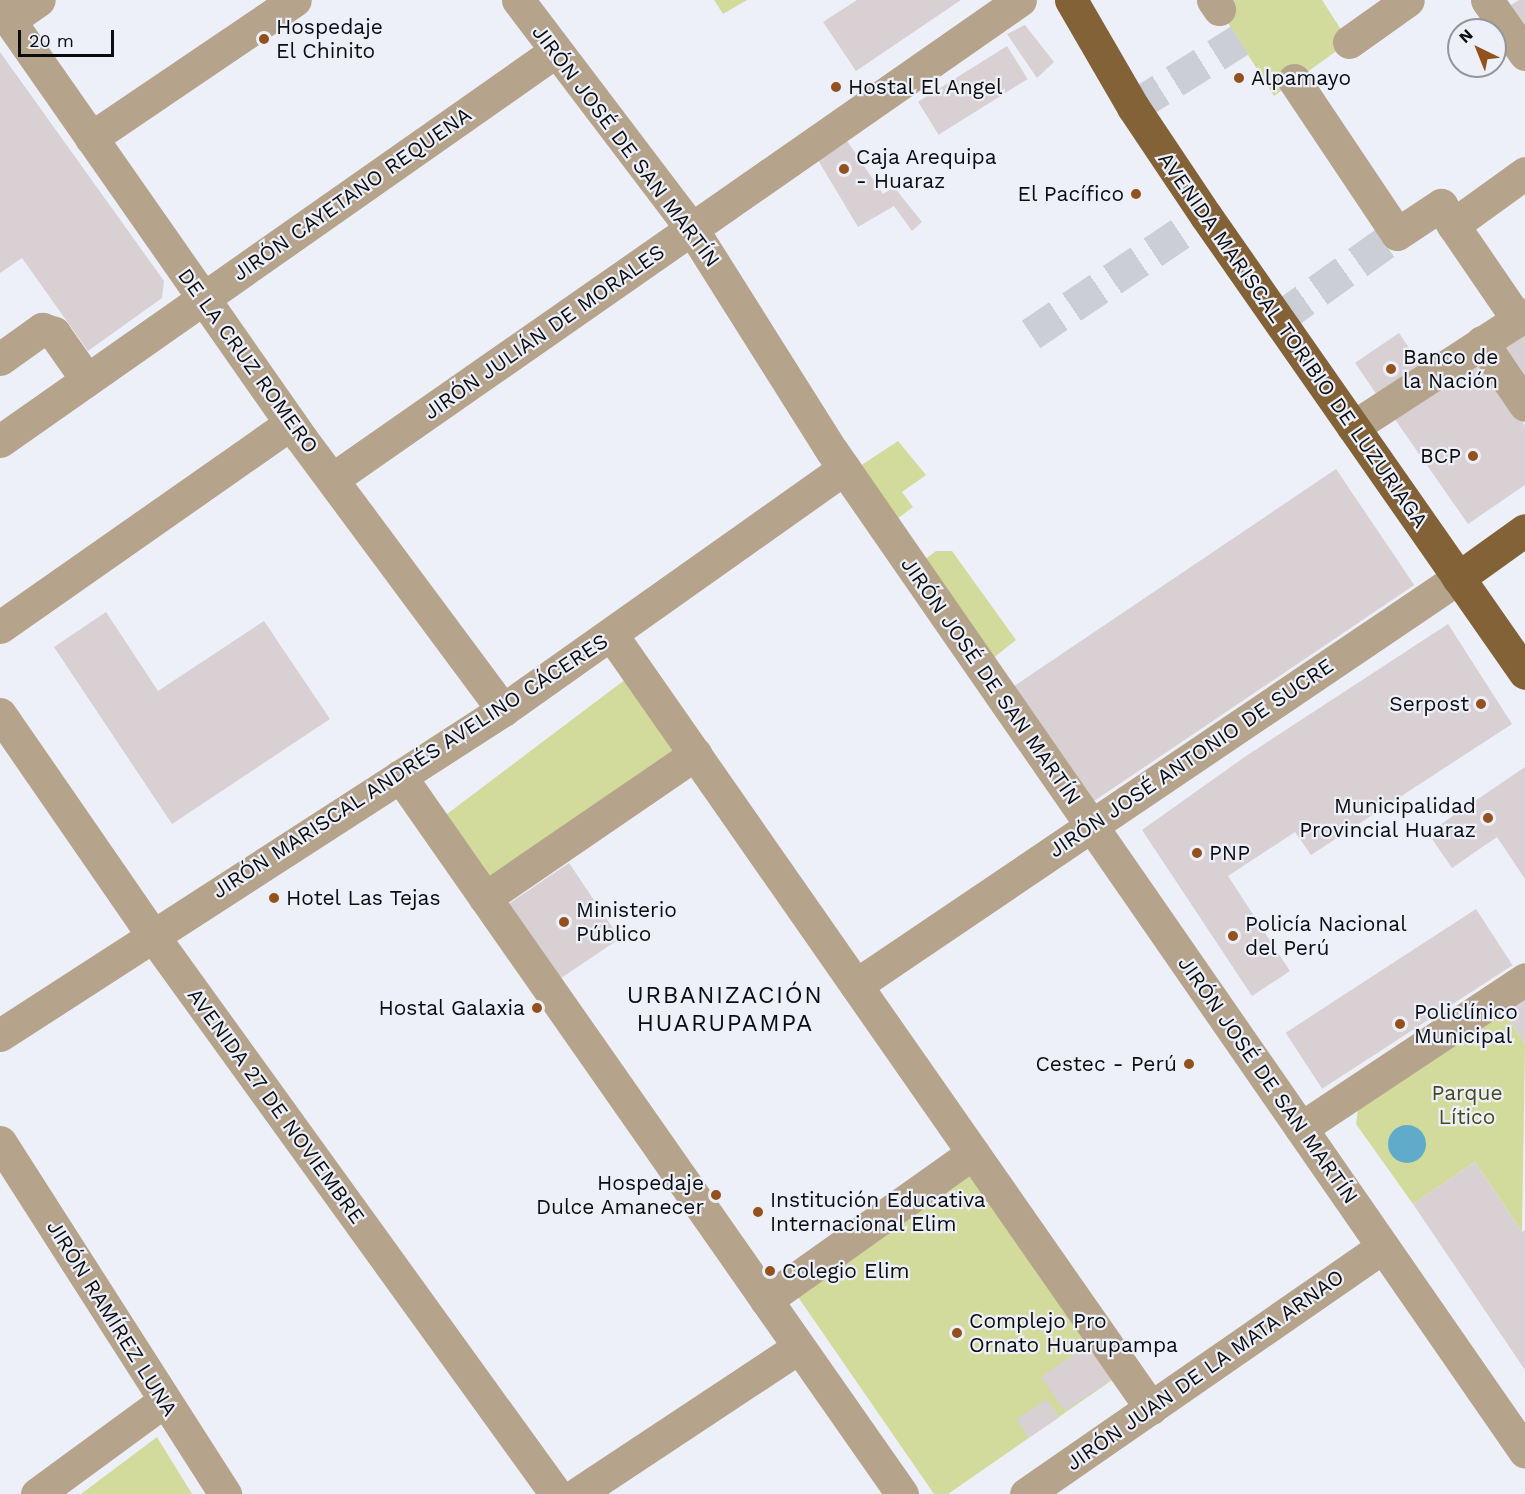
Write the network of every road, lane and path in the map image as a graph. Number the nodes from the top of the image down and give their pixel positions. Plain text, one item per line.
1 (39, 0) edge
2 (295, 0) edge
3 (518, 0) edge
4 (1020, 0) edge
5 (1071, 0) edge
6 (1408, 0) edge
7 (1487, 0) edge
8 (5, 13) edge
9 (1349, 42) dead end
10 (556, 51) junction
11 (1525, 54) edge
12 (1294, 80) dead end
13 (91, 138) junction
14 (1525, 173) edge
15 (1453, 225) junction
16 (692, 229) junction
17 (203, 298) junction
18 (1521, 318) edge
19 (1482, 342) junction
20 (0, 359) edge
21 (87, 380) junction
22 (1525, 405) edge
23 (291, 423) junction
24 (1353, 427) junction
25 (0, 441) edge
26 (844, 469) junction
27 (334, 478) junction
28 (1525, 530) edge
29 (1458, 578) junction
30 (0, 627) edge
31 (611, 634) junction
32 (1525, 673) edge
33 (503, 710) junction
34 (0, 714) edge
35 (695, 754) junction
36 (400, 776) junction
37 (1091, 825) junction
38 (485, 898) junction
39 (153, 936) junction
40 (1525, 979) edge
41 (856, 985) junction
42 (0, 1035) edge
43 (1301, 1128) junction
44 (0, 1142) edge
45 (973, 1153) junction
46 (1383, 1247) junction
47 (766, 1300) junction
48 (799, 1347) junction
49 (164, 1401) junction
50 (1151, 1408) junction
51 (1525, 1452) edge
52 (37, 1494) edge
53 (225, 1494) edge
54 (556, 1494) edge
55 (577, 1494) edge
56 (902, 1494) edge
57 (1026, 1494) edge

1 - 8 street
2 - 13 street
3 - 10 street, JIRÓN JOSÉ DE SAN MARTÍN
4 - 16 street, JIRÓN JULIÁN DE MORALES
5 - 24 main road, AVENIDA MARISCAL TORIBIO DE LUZURIAGA
6 - 9 street
7 - 11 street
8 - 13 street, DE LA CRUZ ROMERO
10 - 16 street, JIRÓN JOSÉ DE SAN MARTÍN
10 - 17 street, JIRÓN CAYETANO REQUENA
12 - 15 street
13 - 17 street, DE LA CRUZ ROMERO
14 - 15 street
15 - 18 street
16 - 26 street, JIRÓN JOSÉ DE SAN MARTÍN
16 - 27 street, JIRÓN JULIÁN DE MORALES
17 - 21 street, JIRÓN CAYETANO REQUENA
17 - 23 street, DE LA CRUZ ROMERO
18 - 19 street
19 - 22 street
19 - 24 street
20 - 21 street
21 - 25 street, JIRÓN CAYETANO REQUENA
23 - 27 street, DE LA CRUZ ROMERO
23 - 30 street
24 - 29 main road, AVENIDA MARISCAL TORIBIO DE LUZURIAGA
26 - 31 street, JIRÓN MARISCAL ANDRÉS AVELINO CÁCERES
26 - 37 street, JIRÓN JOSÉ DE SAN MARTÍN
27 - 33 street, DE LA CRUZ ROMERO
28 - 29 main road, JIRÓN JOSÉ ANTONIO DE SUCRE
29 - 32 main road, AVENIDA MARISCAL TORIBIO DE LUZURIAGA
29 - 37 street, JIRÓN JOSÉ ANTONIO DE SUCRE
31 - 33 street, JIRÓN MARISCAL ANDRÉS AVELINO CÁCERES
31 - 35 street
33 - 36 street, JIRÓN MARISCAL ANDRÉS AVELINO CÁCERES
34 - 39 street, AVENIDA 27 DE NOVIEMBRE
35 - 38 street
35 - 41 street
36 - 38 street
36 - 39 street, JIRÓN MARISCAL ANDRÉS AVELINO CÁCERES
37 - 41 street, JIRÓN JOSÉ ANTONIO DE SUCRE
37 - 43 street, JIRÓN JOSÉ DE SAN MARTÍN
38 - 47 street
39 - 42 street, JIRÓN MARISCAL ANDRÉS AVELINO CÁCERES
39 - 54 street, AVENIDA 27 DE NOVIEMBRE
40 - 43 street
41 - 45 street
43 - 46 street, JIRÓN JOSÉ DE SAN MARTÍN
44 - 49 street, JIRÓN RAMÍREZ LUNA
45 - 47 street
45 - 50 street
46 - 50 street, JIRÓN JUAN DE LA MATA ARNAO
46 - 51 street, JIRÓN JOSÉ DE SAN MARTÍN
47 - 48 street
48 - 55 street
48 - 56 street
49 - 52 street
49 - 53 street, JIRÓN RAMÍREZ LUNA
50 - 57 street, JIRÓN JUAN DE LA MATA ARNAO

